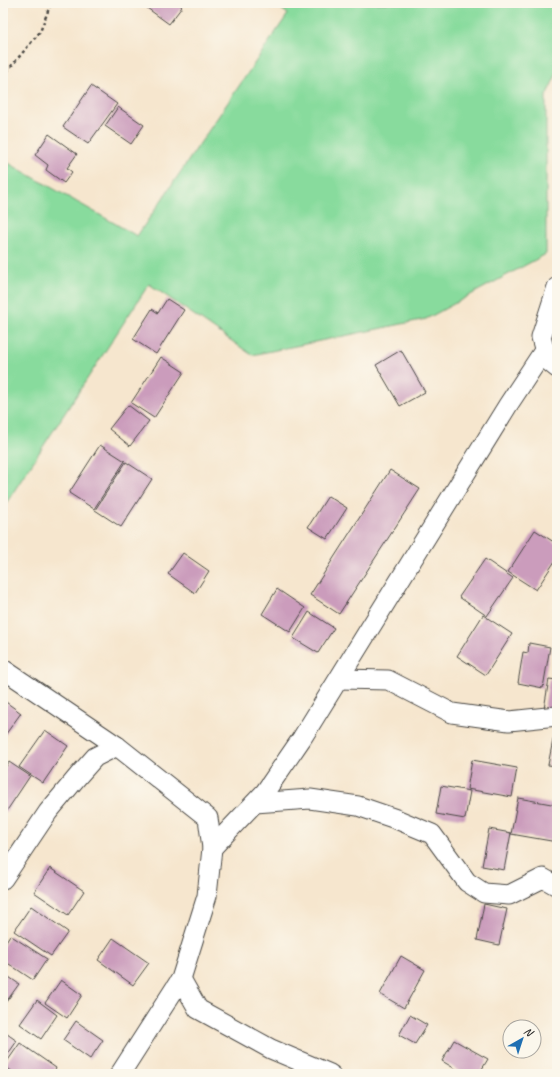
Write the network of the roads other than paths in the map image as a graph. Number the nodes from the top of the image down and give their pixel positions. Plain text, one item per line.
1 (557, 287) edge
2 (544, 349) junction
3 (557, 368) edge
4 (3, 669) edge
5 (340, 679) junction
6 (557, 716) edge
7 (117, 746) junction
8 (255, 803) junction
9 (212, 848) junction
10 (4, 876) edge
11 (557, 886) edge
12 (181, 979) junction
13 (120, 1074) edge
14 (330, 1074) edge

1 - 2 street
2 - 3 street
2 - 5 street
4 - 7 street
5 - 6 street
5 - 8 street
7 - 9 street
7 - 10 street
8 - 9 street
8 - 11 street
9 - 12 street
12 - 13 street
12 - 14 street

